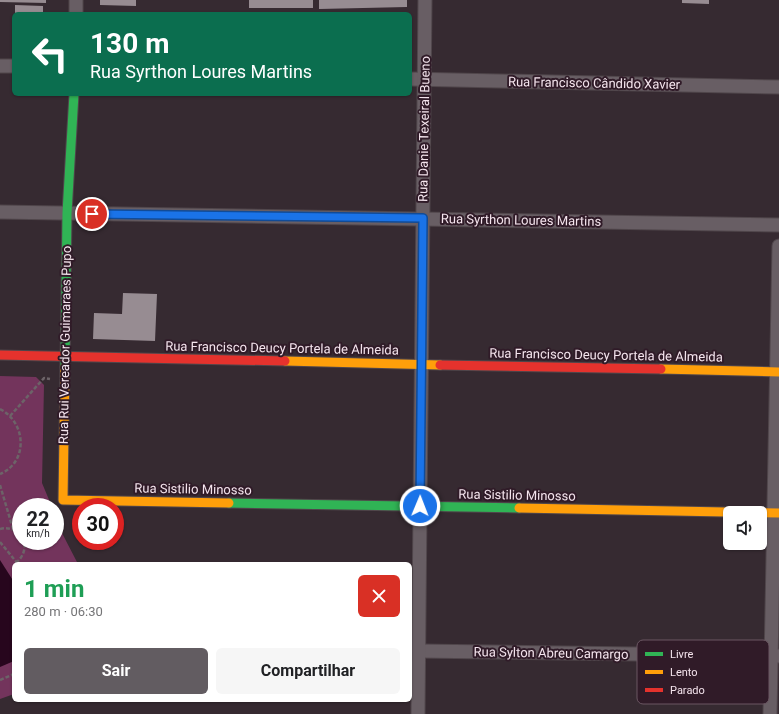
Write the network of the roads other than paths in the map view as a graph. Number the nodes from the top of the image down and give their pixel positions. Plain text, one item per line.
1 (76, 0) edge
2 (425, 0) edge
3 (76, 12) edge
4 (0, 66) edge
5 (12, 66) edge
6 (412, 79) edge
7 (424, 79) junction
8 (779, 86) edge
9 (74, 96) edge
10 (0, 212) edge
11 (67, 213) junction
12 (423, 218) junction
13 (779, 225) edge
14 (779, 246) edge
15 (0, 355) edge
16 (65, 356) junction
17 (422, 364) junction
18 (778, 372) edge
19 (63, 498) edge
20 (64, 500) edge
21 (420, 506) junction
22 (776, 513) edge
23 (419, 651) junction
24 (637, 654) edge
25 (775, 656) edge
26 (418, 714) edge
27 (770, 714) edge

1 - 3 street
2 - 7 street, Rua Danie Texeiral Bueno
4 - 5 street
6 - 7 street, Rua Francisco Cândido Xavier
7 - 8 street, Rua Francisco Cândido Xavier
7 - 12 street, Rua Danie Texeiral Bueno
9 - 11 street, Rua Rui Vereador Guimaraes Pupo
10 - 11 street, Rua Syrthon Loures Martins
11 - 12 street, Rua Syrthon Loures Martins
11 - 16 street, Rua Rui Vereador Guimaraes Pupo
12 - 13 street, Rua Syrthon Loures Martins
12 - 17 street, Rua Danie Texeiral Bueno
14 - 18 street
15 - 16 street, Rua Francisco Deucy Portela de Almeida
16 - 17 street, Rua Francisco Deucy Portela de Almeida
16 - 19 street, Rua Rui Vereador Guimaraes Pupo
17 - 18 street, Rua Francisco Deucy Portela de Almeida
17 - 21 street, Rua Danie Texeiral Bueno
18 - 22 street
20 - 21 street, Rua Sistilio Minosso
21 - 22 street, Rua Sistilio Minosso
21 - 23 street, Rua Danie Texeiral Bueno
22 - 25 street
23 - 24 street, Rua Sylton Abreu Camargo
23 - 26 street, Rua Danie Texeiral Bueno
25 - 27 street

